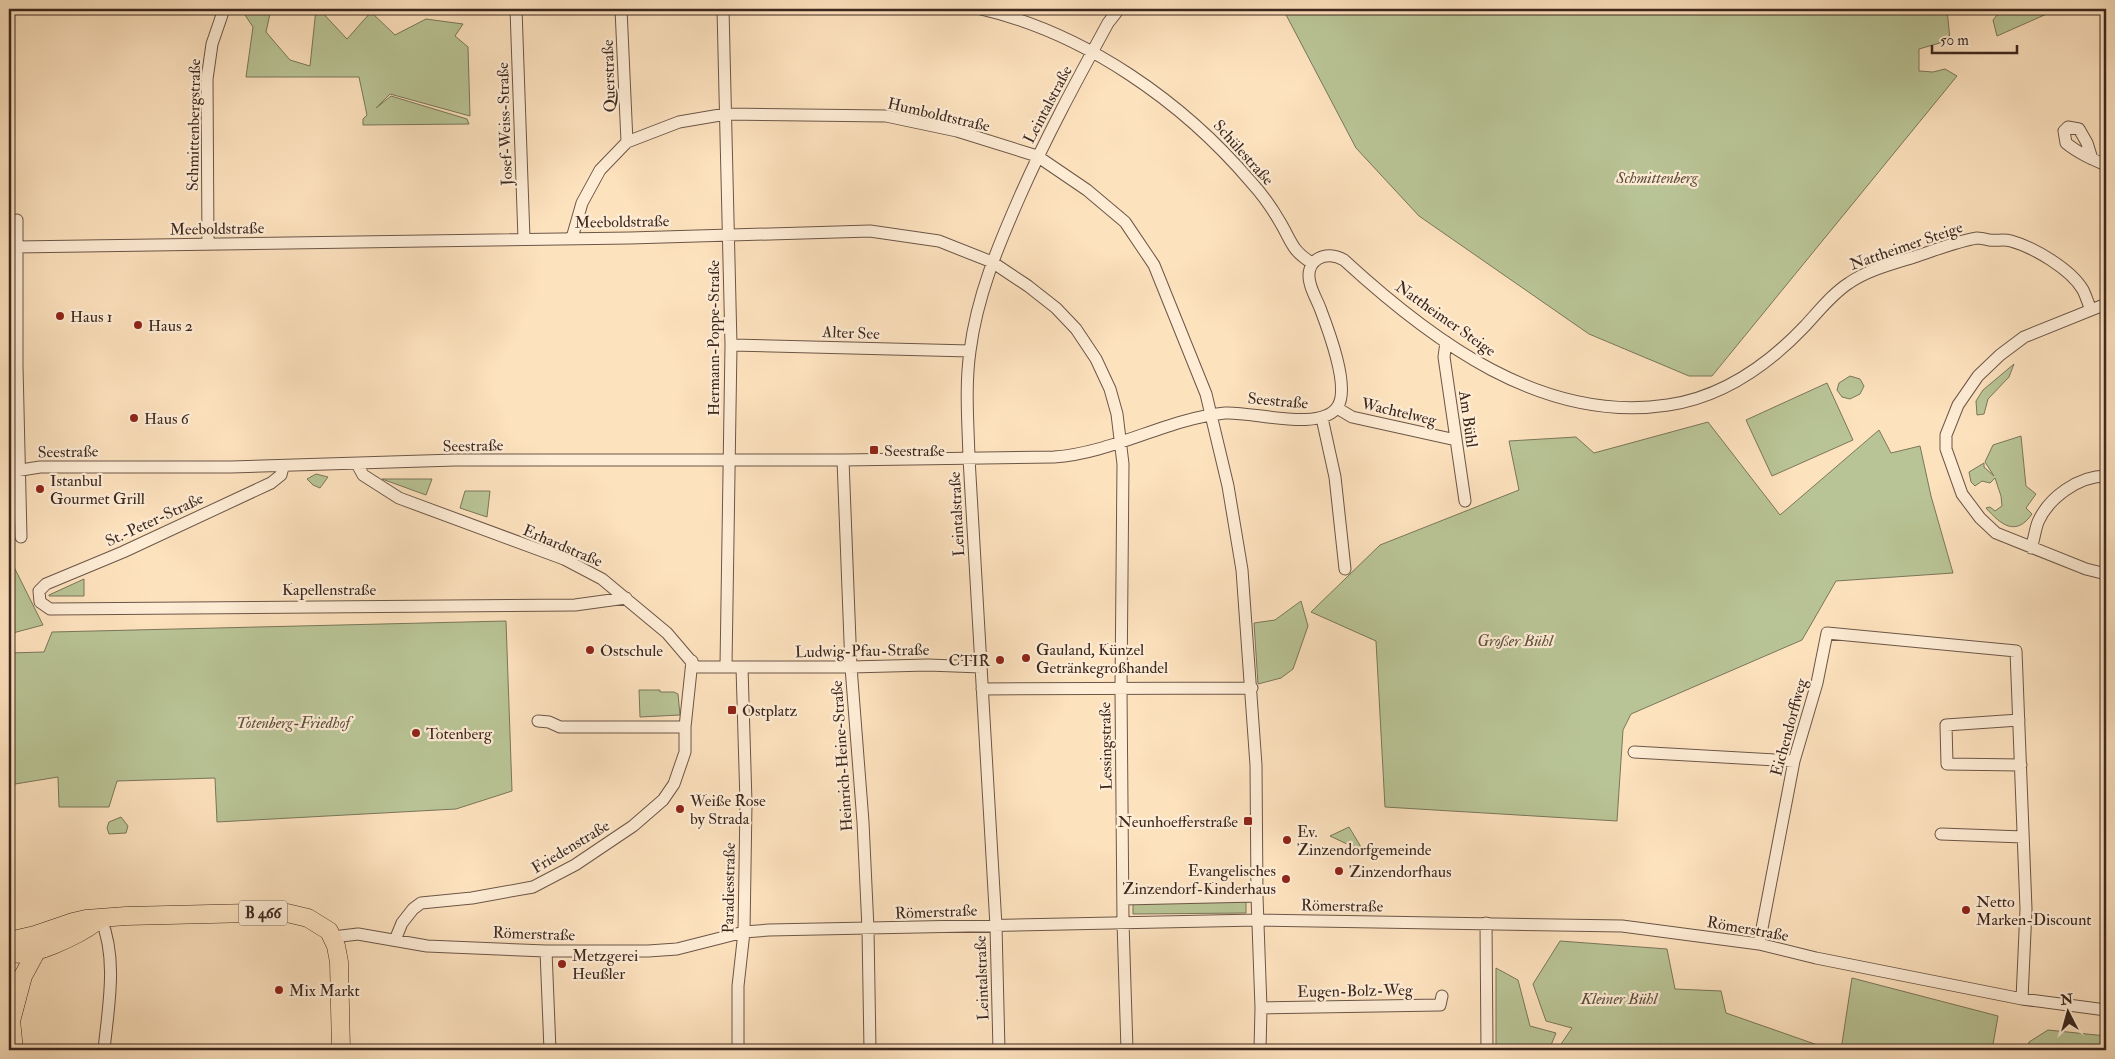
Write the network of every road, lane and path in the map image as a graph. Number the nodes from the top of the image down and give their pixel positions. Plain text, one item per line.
1 (224, 9) edge
2 (516, 9) edge
3 (621, 9) edge
4 (723, 9) edge
5 (981, 9) edge
6 (1120, 9) edge
7 (1092, 53) junction
8 (726, 114) junction
9 (626, 142) junction
10 (1037, 156) junction
11 (2092, 159) dead end
12 (2106, 165) edge
13 (17, 220) dead end
14 (728, 234) junction
15 (524, 238) junction
16 (572, 238) junction
17 (208, 244) junction
18 (16, 247) junction
19 (992, 262) junction
20 (1312, 263) junction
21 (2106, 304) edge
22 (2091, 310) junction
23 (1446, 342) junction
24 (731, 345) junction
25 (970, 352) junction
26 (1337, 408) junction
27 (1210, 416) junction
28 (1322, 418) junction
29 (1456, 440) junction
30 (1120, 442) junction
31 (969, 458) junction
32 (729, 460) junction
33 (843, 460) junction
34 (357, 464) junction
35 (283, 467) junction
36 (14, 470) edge
37 (2106, 476) edge
38 (1465, 501) dead end
39 (21, 537) dead end
40 (2031, 548) junction
41 (1345, 569) dead end
42 (2106, 574) edge
43 (38, 597) joint
44 (626, 598) junction
45 (692, 661) junction
46 (726, 666) junction
47 (742, 667) junction
48 (851, 667) junction
49 (981, 667) junction
50 (982, 688) junction
51 (1121, 688) junction
52 (1252, 688) junction
53 (2019, 720) junction
54 (538, 721) dead end
55 (685, 727) junction
56 (1634, 752) dead end
57 (1794, 761) junction
58 (2021, 765) junction
59 (1941, 834) dead end
60 (2023, 838) junction
61 (1257, 896) junction
62 (1123, 899) junction
63 (101, 919) junction
64 (1257, 920) junction
65 (1123, 922) junction
66 (1486, 923) junction
67 (996, 926) junction
68 (868, 929) junction
69 (744, 932) junction
70 (333, 937) junction
71 (395, 940) junction
72 (9, 941) edge
73 (1760, 944) junction
74 (546, 951) junction
75 (9, 952) edge
76 (36, 952) junction
77 (1442, 996) dead end
78 (2022, 999) junction
79 (1261, 1008) junction
80 (2106, 1010) edge
81 (10, 1013) edge
82 (14, 1050) edge
83 (104, 1050) edge
84 (341, 1050) edge
85 (550, 1050) edge
86 (738, 1050) edge
87 (870, 1050) edge
88 (999, 1050) edge
89 (1128, 1050) edge
90 (1260, 1050) edge
91 (1487, 1050) edge

1 - 17 street, Schmittenbergstraße
2 - 15 street, Josef-Weiss-Straße
3 - 9 street, Querstraße
4 - 8 street, Hermann-Poppe-Straße
5 - 7 street, Schülestraße
6 - 7 street, Leintalstraße
7 - 10 street, Leintalstraße
7 - 20 street, Schülestraße
8 - 9 street, Humboldtstraße
8 - 10 street, Humboldtstraße
8 - 14 street, Hermann-Poppe-Straße
9 - 16 street, Humboldtstraße
10 - 19 street, Leintalstraße
10 - 27 street, Humboldtstraße
11 - 12 street
13 - 18 street
14 - 16 street, Meeboldstraße
14 - 19 street, Meeboldstraße
14 - 24 street, Hermann-Poppe-Straße
15 - 16 street, Meeboldstraße
15 - 17 street, Meeboldstraße
17 - 18 street, Meeboldstraße
18 - 36 street
19 - 25 street, Leintalstraße
19 - 30 street, Meeboldstraße
20 - 23 street, Nattheimer Steige
20 - 26 street
21 - 22 street
22 - 23 street, Nattheimer Steige
22 - 40 street
23 - 29 street, Am Bühl
24 - 25 street, Alter See
24 - 32 street, Hermann-Poppe-Straße
25 - 31 street, Leintalstraße
26 - 28 street
26 - 29 street, Wachtelweg
27 - 28 street, Seestraße
27 - 30 street, Seestraße
27 - 52 street
28 - 41 street
29 - 38 street, Am Bühl
30 - 31 street, Seestraße
30 - 51 street, Lessingstraße
31 - 33 street, Seestraße
31 - 49 street, Leintalstraße
32 - 33 street, Seestraße
32 - 34 street, Seestraße
32 - 46 street, Hermann-Poppe-Straße
33 - 48 street, Heinrich-Heine-Straße
34 - 35 street, Seestraße
34 - 44 street, Erhardstraße
35 - 36 street, Seestraße
35 - 43 street, St.-Peter-Straße
36 - 39 street
37 - 40 street
40 - 42 street
43 - 44 street, Kapellenstraße
44 - 45 street, Erhardstraße
45 - 46 street
45 - 55 street
46 - 47 street
47 - 48 street, Ludwig-Pfau-Straße
47 - 69 street, Paradiesstraße
48 - 49 street, Ludwig-Pfau-Straße
48 - 68 street, Heinrich-Heine-Straße
49 - 50 street, Leintalstraße
50 - 51 street
50 - 67 street, Leintalstraße
51 - 52 street
51 - 62 street, Lessingstraße
52 - 61 street
53 - 57 street, Eichendorffweg
53 - 58 street
53 - 58 street
54 - 55 street
55 - 71 street, Friedenstraße
56 - 57 street
57 - 73 street, Eichendorffweg
58 - 60 street
59 - 60 street
60 - 78 street
61 - 62 street
61 - 64 street
62 - 65 street, Lessingstraße
63 - 70 main road, B 466
63 - 72 main road, B 466
63 - 76 main road, B 466
63 - 83 street
64 - 65 street, Römerstraße
64 - 66 street, Römerstraße
64 - 79 street
65 - 67 street, Römerstraße
65 - 89 street, Lessingstraße
66 - 73 street, Römerstraße
66 - 91 street
67 - 68 street, Römerstraße
67 - 88 street, Leintalstraße
68 - 69 street, Römerstraße
68 - 87 street, Heinrich-Heine-Straße
69 - 74 street, Römerstraße
69 - 86 street, Paradiesstraße
70 - 71 street, Römerstraße
70 - 84 main road
71 - 74 street, Römerstraße
73 - 78 street, Römerstraße
74 - 85 street
75 - 76 main road, B 466
76 - 81 main road
77 - 79 street, Eugen-Bolz-Weg
78 - 80 street, Römerstraße
79 - 90 street
81 - 82 main road

